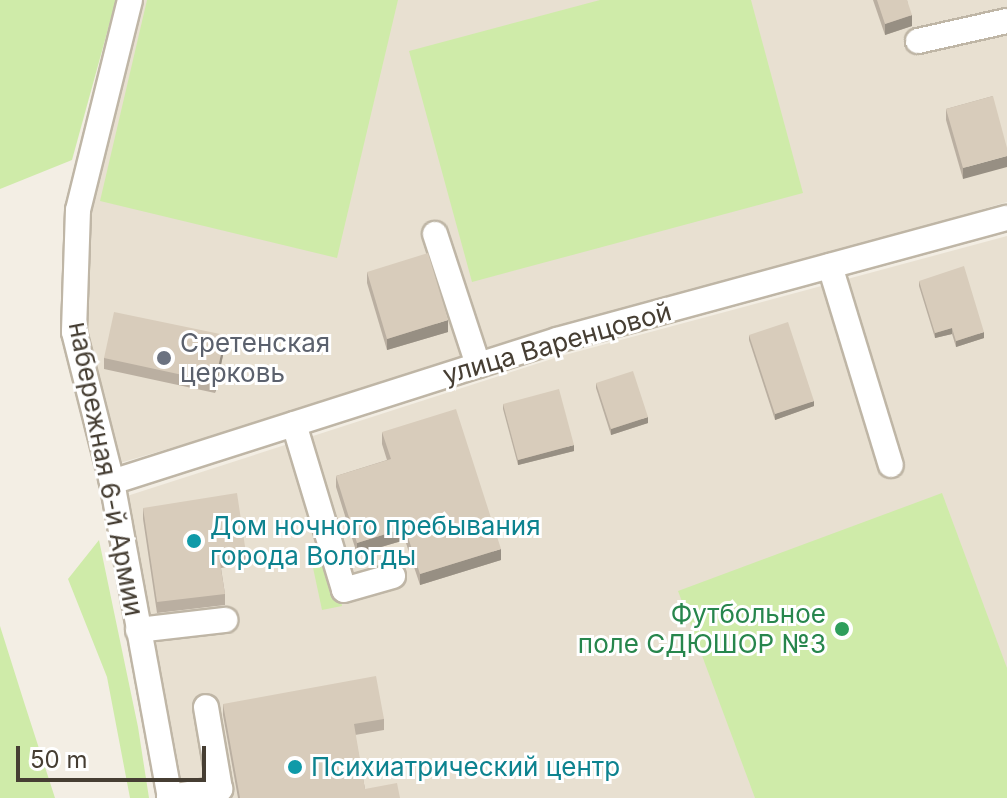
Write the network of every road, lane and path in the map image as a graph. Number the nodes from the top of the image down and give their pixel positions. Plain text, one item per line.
1 (130, 0) edge
2 (1007, 21) edge
3 (918, 41) dead end
4 (1007, 218) edge
5 (435, 234) dead end
6 (830, 266) junction
7 (478, 365) junction
8 (294, 424) junction
9 (891, 465) dead end
10 (112, 482) junction
11 (393, 576) dead end
12 (225, 620) dead end
13 (138, 630) junction
14 (206, 707) dead end
15 (221, 794) edge
16 (170, 797) edge

1 - 10 street, набережная 6-й Армии
2 - 3 street
4 - 6 street, улица Варенцовой
5 - 7 street
6 - 7 street, улица Варенцовой
6 - 9 street
7 - 8 street, улица Варенцовой
8 - 10 street, улица Варенцовой
8 - 11 street
10 - 13 street, набережная 6-й Армии
12 - 13 street
13 - 16 street, набережная 6-й Армии
14 - 15 street
15 - 16 street

